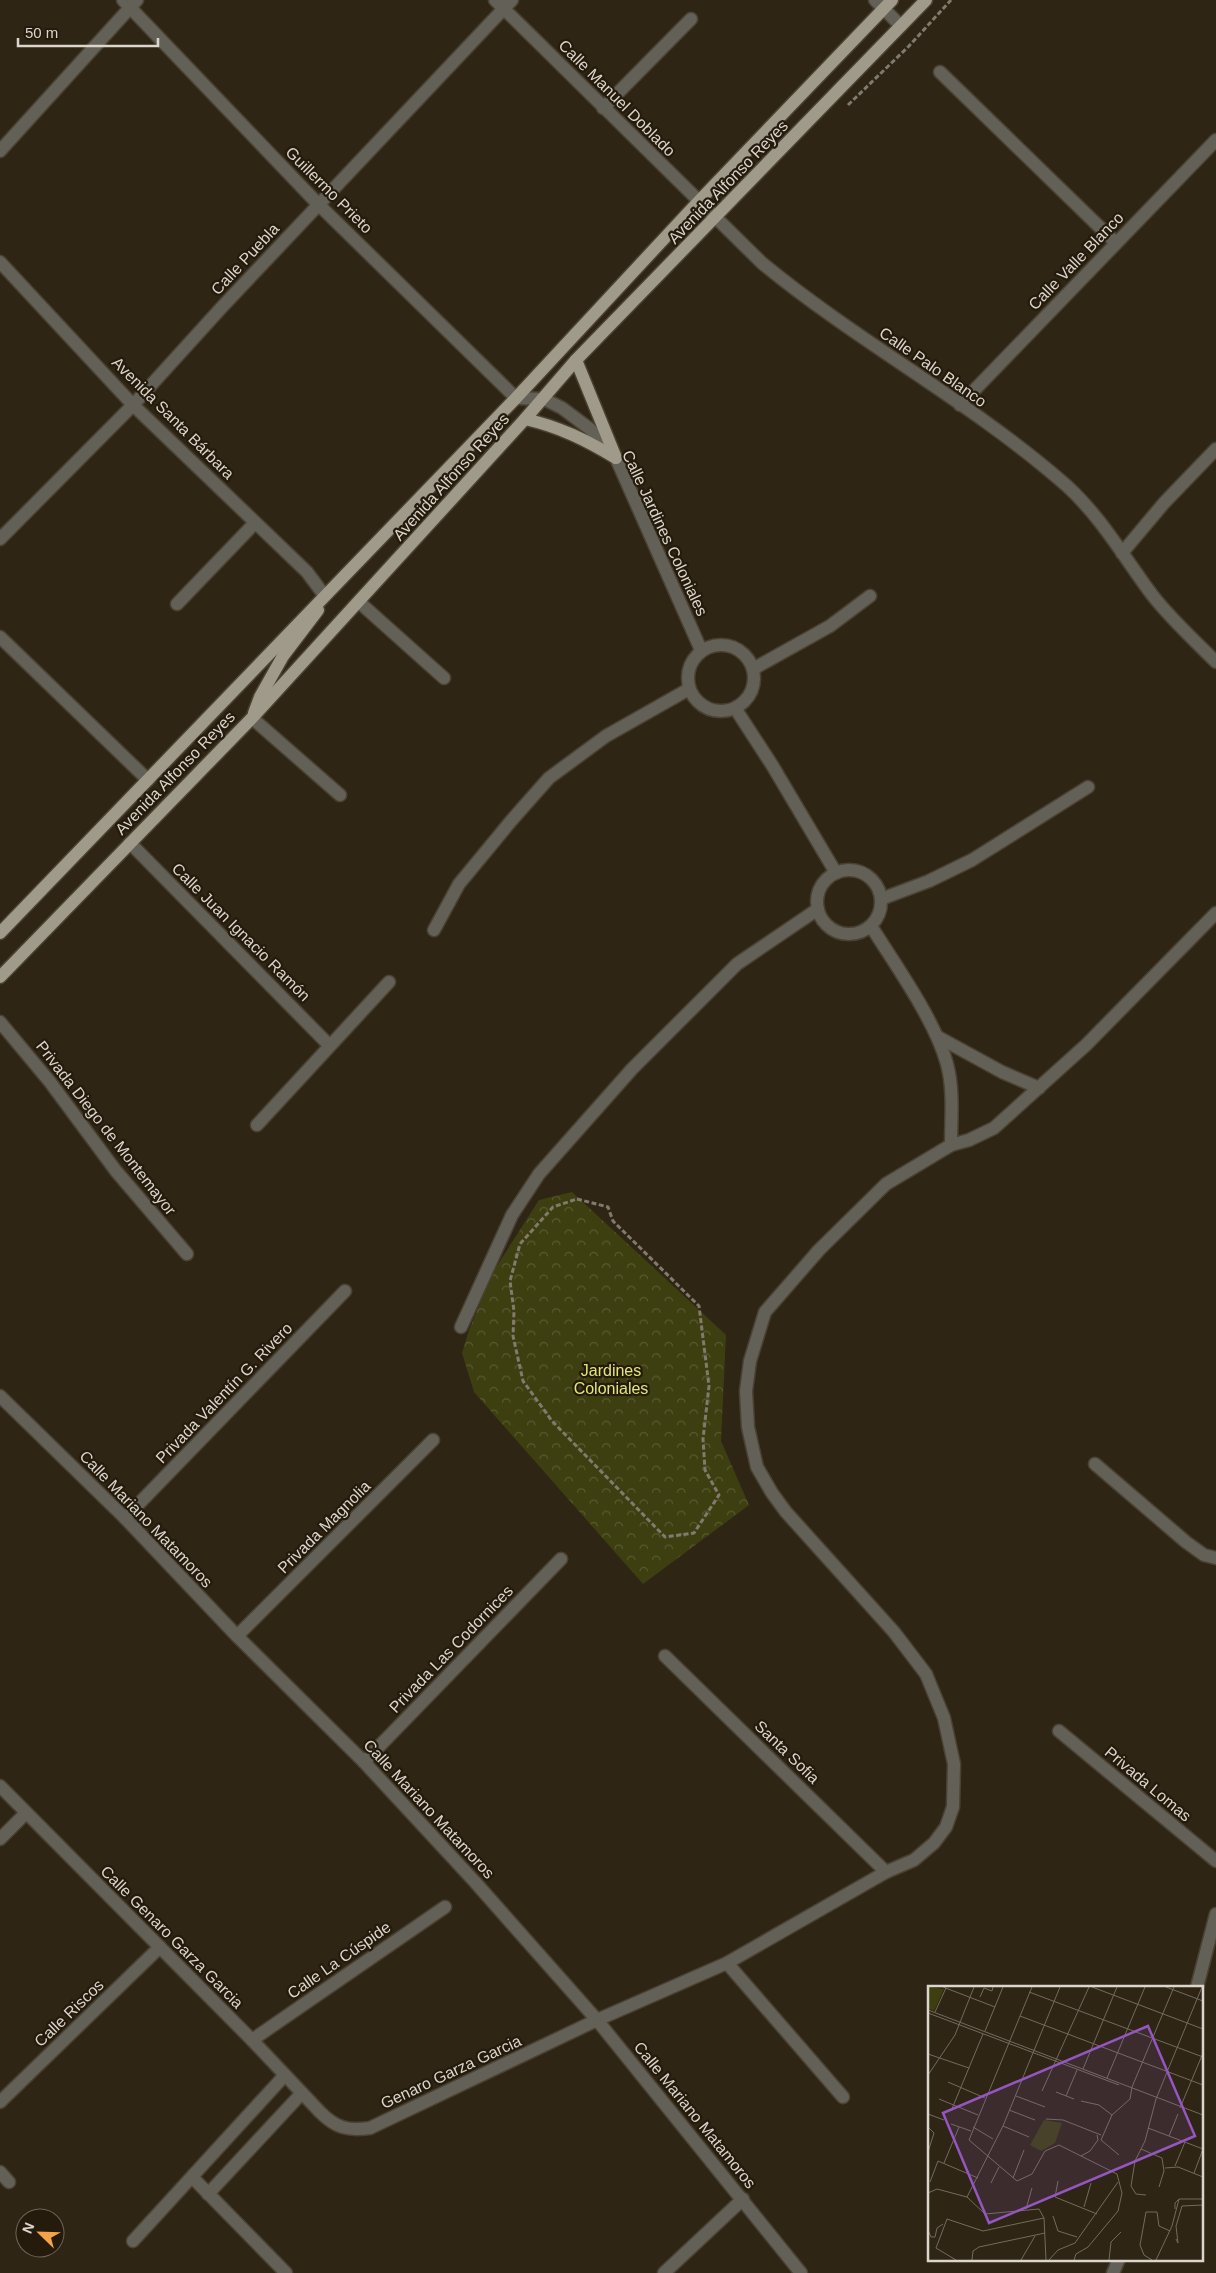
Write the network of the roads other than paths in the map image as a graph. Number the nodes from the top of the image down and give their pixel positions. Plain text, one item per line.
1 (926, 0) edge
2 (130, 2) edge
3 (503, 3) edge
4 (884, 3) edge
5 (691, 19) dead end
6 (901, 26) junction
7 (940, 72) dead end
8 (603, 108) junction
9 (1216, 140) edge
10 (0, 150) edge
11 (698, 201) junction
12 (318, 204) junction
13 (716, 219) junction
14 (1116, 243) junction
15 (0, 262) edge
16 (576, 360) junction
17 (516, 398) junction
18 (544, 399) junction
19 (133, 405) junction
20 (960, 405) junction
21 (525, 419) junction
22 (1216, 450) edge
23 (616, 458) junction
24 (255, 523) junction
25 (0, 539) edge
26 (1122, 553) junction
27 (324, 595) junction
28 (870, 596) dead end
29 (359, 602) junction
30 (177, 604) dead end
31 (0, 637) edge
32 (701, 650) junction
33 (1216, 662) edge
34 (753, 669) junction
35 (444, 678) dead end
36 (689, 689) junction
37 (735, 708) junction
38 (252, 718) junction
39 (148, 780) junction
40 (1088, 787) dead end
41 (340, 795) dead end
42 (130, 843) junction
43 (836, 873) junction
44 (881, 899) junction
45 (818, 909) junction
46 (1216, 913) edge
47 (871, 926) junction
48 (434, 930) dead end
49 (0, 933) edge
50 (0, 977) edge
51 (389, 982) dead end
52 (0, 1022) edge
53 (938, 1037) junction
54 (329, 1045) junction
55 (1039, 1088) junction
56 (257, 1125) dead end
57 (951, 1145) junction
58 (187, 1254) dead end
59 (345, 1292) dead end
60 (461, 1327) dead end
61 (0, 1396) edge
62 (433, 1440) dead end
63 (1095, 1464) dead end
64 (125, 1518) junction
65 (1216, 1558) edge
66 (561, 1559) dead end
67 (237, 1636) junction
68 (665, 1656) dead end
69 (1059, 1731) dead end
70 (364, 1762) junction
71 (0, 1786) edge
72 (26, 1813) junction
73 (0, 1839) edge
74 (1216, 1861) edge
75 (886, 1872) junction
76 (445, 1907) dead end
77 (1216, 1914) edge
78 (160, 1948) junction
79 (727, 1963) junction
80 (1197, 1986) edge
81 (597, 2020) junction
82 (252, 2040) junction
83 (285, 2075) junction
84 (302, 2093) junction
85 (843, 2097) dead end
86 (0, 2102) edge
87 (320, 2112) joint
88 (0, 2172) edge
89 (193, 2178) junction
90 (10, 2182) dead end
91 (208, 2194) junction
92 (743, 2200) junction
93 (133, 2241) dead end
94 (1119, 2260) edge
95 (286, 2273) edge
96 (664, 2273) edge
97 (801, 2273) edge
98 (1113, 2273) edge

1 - 6 main road, Avenida Alfonso Reyes
2 - 10 street
2 - 12 street, Guillermo Prieto
3 - 8 street, Calle Manuel Doblado
3 - 12 street, Calle Puebla
4 - 6 street
4 - 11 main road, Avenida Alfonso Reyes
5 - 8 street
6 - 13 main road, Avenida Alfonso Reyes
7 - 14 street
8 - 11 street, Calle Manuel Doblado
9 - 14 street, Calle Valle Blanco
11 - 13 street, Calle Manuel Doblado
11 - 17 main road, Avenida Alfonso Reyes
12 - 17 street, Guillermo Prieto
12 - 19 street, Calle Puebla
13 - 16 main road, Avenida Alfonso Reyes
13 - 20 street, Calle Palo Blanco
14 - 20 street, Calle Valle Blanco
15 - 19 street, Avenida Santa Bárbara
16 - 18 main road, Avenida Alfonso Reyes
16 - 23 main road
17 - 18 street
17 - 27 main road, Avenida Alfonso Reyes
18 - 21 main road, Avenida Alfonso Reyes
18 - 23 street, Calle Jardines Coloniales
19 - 24 street, Avenida Santa Bárbara
19 - 25 street, Calle Puebla
20 - 26 street, Calle Palo Blanco
21 - 23 main road
21 - 29 main road, Avenida Alfonso Reyes
22 - 26 street
23 - 32 street, Calle Jardines Coloniales
24 - 27 street, Avenida Santa Bárbara
24 - 30 street
26 - 33 street, Calle Palo Blanco
27 - 38 main road
27 - 39 main road, Avenida Alfonso Reyes
28 - 34 street
29 - 35 street
29 - 38 main road, Avenida Alfonso Reyes
31 - 39 street
32 - 34 street
32 - 36 street
34 - 37 street
36 - 37 street
36 - 48 street
37 - 43 street
38 - 41 street
38 - 42 main road, Avenida Alfonso Reyes
39 - 49 main road, Avenida Alfonso Reyes
40 - 44 street
42 - 50 main road, Avenida Alfonso Reyes
42 - 54 street, Calle Juan Ignacio Ramón
43 - 44 street
43 - 45 street
44 - 47 street
45 - 47 street
45 - 60 street
46 - 55 street, Genaro Garza Garcia
47 - 53 street
51 - 54 street
52 - 58 street, Privada Diego de Montemayor
53 - 55 street
53 - 57 street
54 - 56 street
55 - 57 street, Genaro Garza Garcia
57 - 75 street, Genaro Garza Garcia
59 - 64 street, Privada Valentín G. Rivero
61 - 64 street, Calle Mariano Matamoros
62 - 67 street, Privada Magnolia
63 - 65 street
64 - 67 street, Calle Mariano Matamoros
66 - 70 street, Privada Las Codornices
67 - 70 street, Calle Mariano Matamoros
68 - 75 street, Santa Sofia
69 - 74 street, Privada Lomas
70 - 81 street, Calle Mariano Matamoros
71 - 72 street, Calle Genaro Garza Garcia
72 - 73 street
72 - 78 street, Calle Genaro Garza Garcia
75 - 79 street, Genaro Garza Garcia
76 - 82 street, Calle La Cúspide
77 - 80 street
78 - 82 street, Calle Genaro Garza Garcia
78 - 86 street, Calle Riscos
79 - 81 street, Genaro Garza Garcia
79 - 85 street
81 - 87 street, Genaro Garza Garcia
81 - 92 street, Calle Mariano Matamoros
82 - 83 street, Calle Genaro Garza Garcia
83 - 84 street, Calle Genaro Garza Garcia
83 - 89 street
84 - 87 street, Calle Genaro Garza Garcia
84 - 91 street
88 - 90 street
89 - 91 street
89 - 93 street
91 - 95 street
92 - 96 street
92 - 97 street, Calle Mariano Matamoros
94 - 98 street

